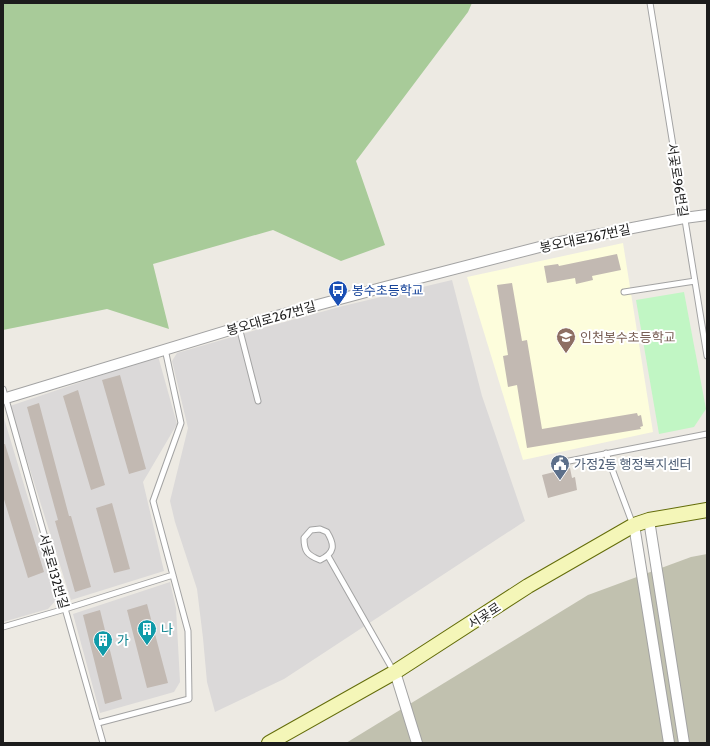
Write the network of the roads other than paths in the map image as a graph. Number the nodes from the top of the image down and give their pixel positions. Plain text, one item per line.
1 (650, 3) edge
2 (707, 215) edge
3 (684, 218) junction
4 (695, 281) junction
5 (624, 292) dead end
6 (239, 326) junction
7 (165, 349) junction
8 (707, 356) edge
9 (4, 396) edge
10 (258, 401) dead end
11 (707, 434) edge
12 (606, 453) junction
13 (564, 462) dead end
14 (707, 510) edge
15 (648, 520) junction
16 (634, 525) junction
17 (328, 556) junction
18 (173, 575) junction
19 (65, 609) junction
20 (3, 627) edge
21 (395, 672) junction
22 (98, 723) junction
23 (103, 743) edge
24 (269, 743) edge
25 (417, 743) edge
26 (669, 743) edge
27 (684, 743) edge

1 - 3 lane, 서곷로96번길
2 - 3 street, 봉오대로267번길
3 - 4 lane, 서곷로96번길
3 - 6 street, 봉오대로267번길
4 - 5 lane
4 - 8 lane, 서곷로96번길
6 - 7 street, 봉오대로267번길
6 - 10 lane
7 - 9 street, 봉오대로267번길
7 - 18 lane
9 - 19 lane, 서곶로132번길
11 - 12 lane
12 - 13 lane
12 - 16 lane
14 - 15 main road, 서곶로
15 - 16 main road, 서곶로
15 - 27 street
16 - 21 main road, 서곶로
16 - 26 street
17 - 17 lane
17 - 21 lane
18 - 19 lane
18 - 22 lane
19 - 20 lane
19 - 22 lane, 서곶로132번길
21 - 24 main road, 서곶로
21 - 25 street
22 - 23 lane, 서곶로132번길

